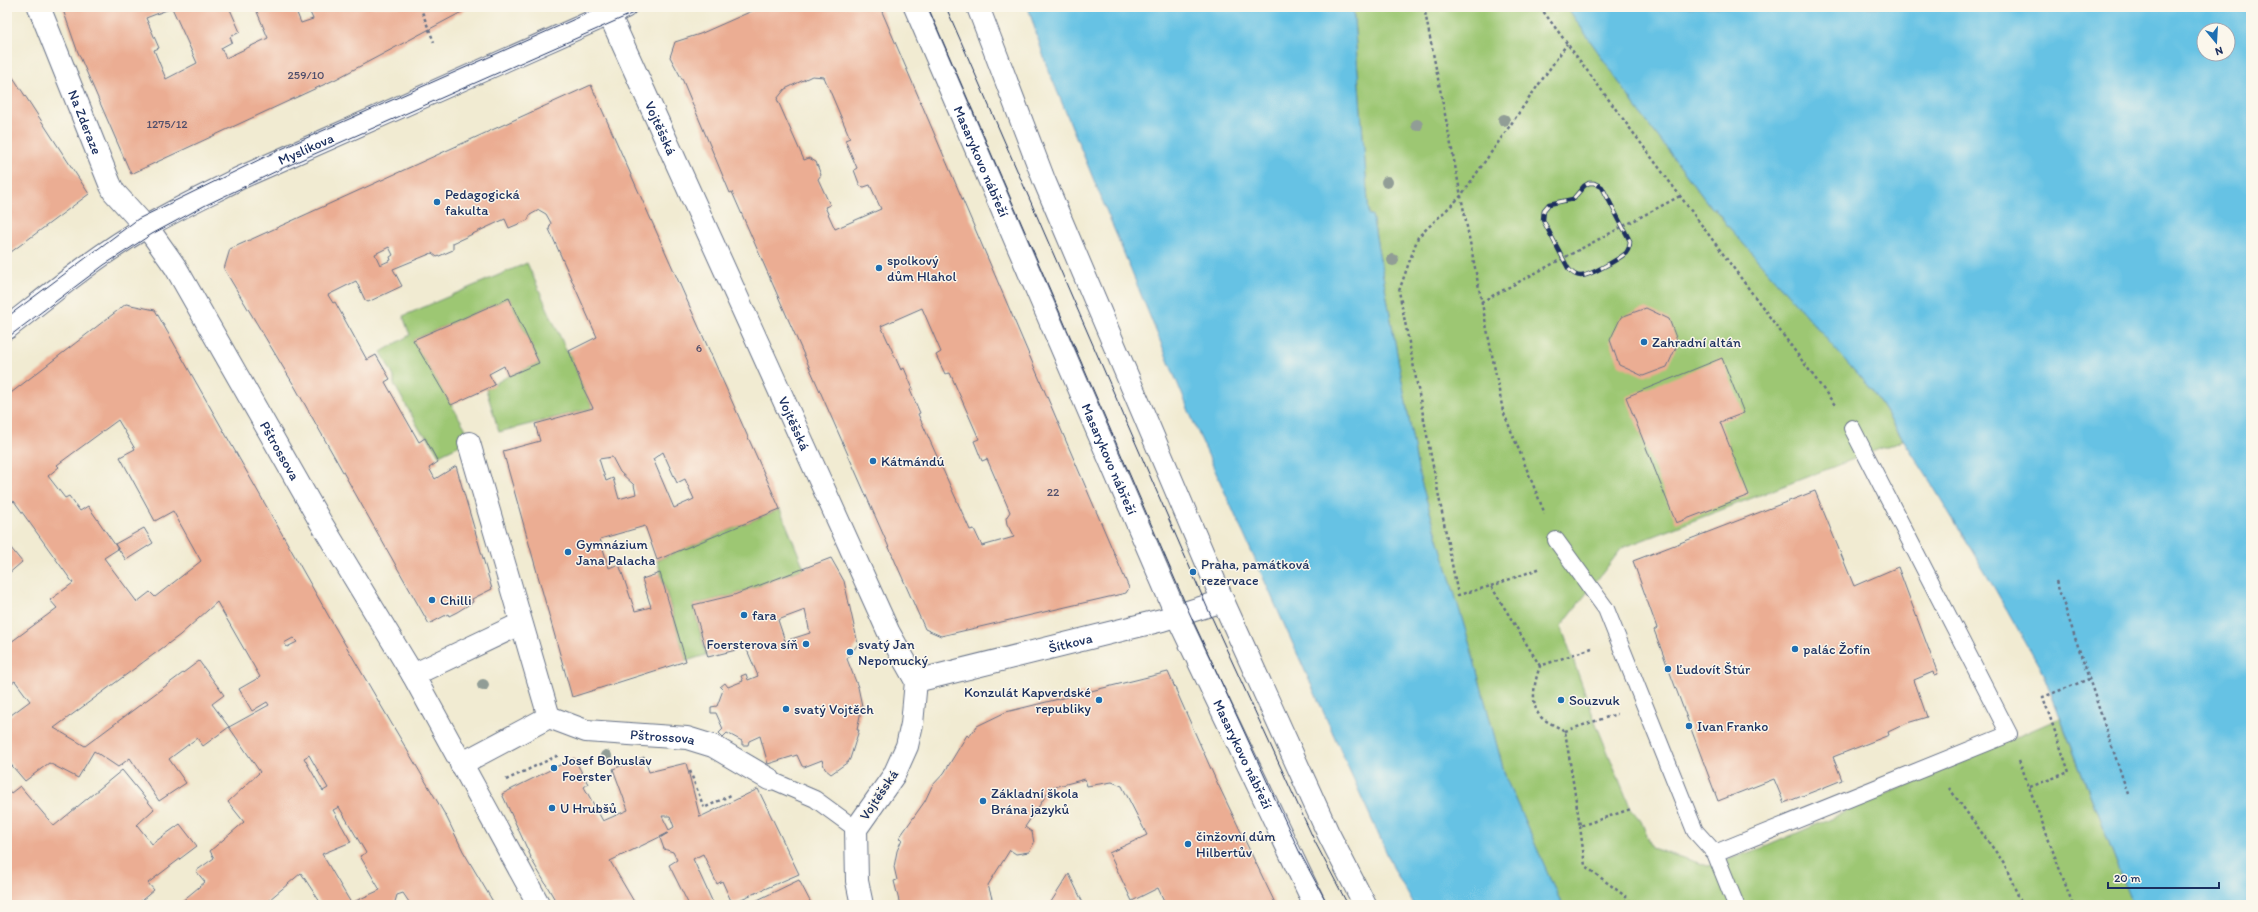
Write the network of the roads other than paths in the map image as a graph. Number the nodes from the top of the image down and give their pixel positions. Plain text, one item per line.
1 (40, 7) edge
2 (915, 7) edge
3 (978, 7) edge
4 (614, 9) edge
5 (146, 227) junction
6 (7, 328) edge
7 (1852, 428) road end
8 (468, 443) dead end
9 (1556, 540) road end
10 (1223, 601) junction
11 (1177, 616) junction
12 (520, 624) junction
13 (413, 675) junction
14 (916, 681) junction
15 (549, 717) junction
16 (461, 764) junction
17 (770, 779) joint
18 (856, 829) junction
19 (1716, 853) junction
20 (539, 905) edge
21 (862, 905) edge
22 (1315, 905) edge
23 (1365, 905) edge
24 (1736, 905) edge

1 - 5 street, Na Zderaze
2 - 11 street, Masarykovo nábřeží
3 - 10 street
4 - 5 street, Myslíkova
4 - 14 street, Vojtěšská
5 - 6 street, Myslíkova
5 - 13 street, Pštrossova
7 - 19 lane
8 - 12 street
9 - 19 lane
10 - 11 street, Šítkova
10 - 23 street
11 - 14 street, Šítkova
11 - 22 street, Masarykovo nábřeží
12 - 13 street
12 - 15 street
13 - 16 street, Pštrossova
14 - 18 street, Vojtěšská
15 - 16 street
15 - 17 street, Pštrossova
16 - 20 street, Pštrossova
17 - 18 lane, Vojtěšská
18 - 21 street, Vojtěšská
19 - 24 lane

